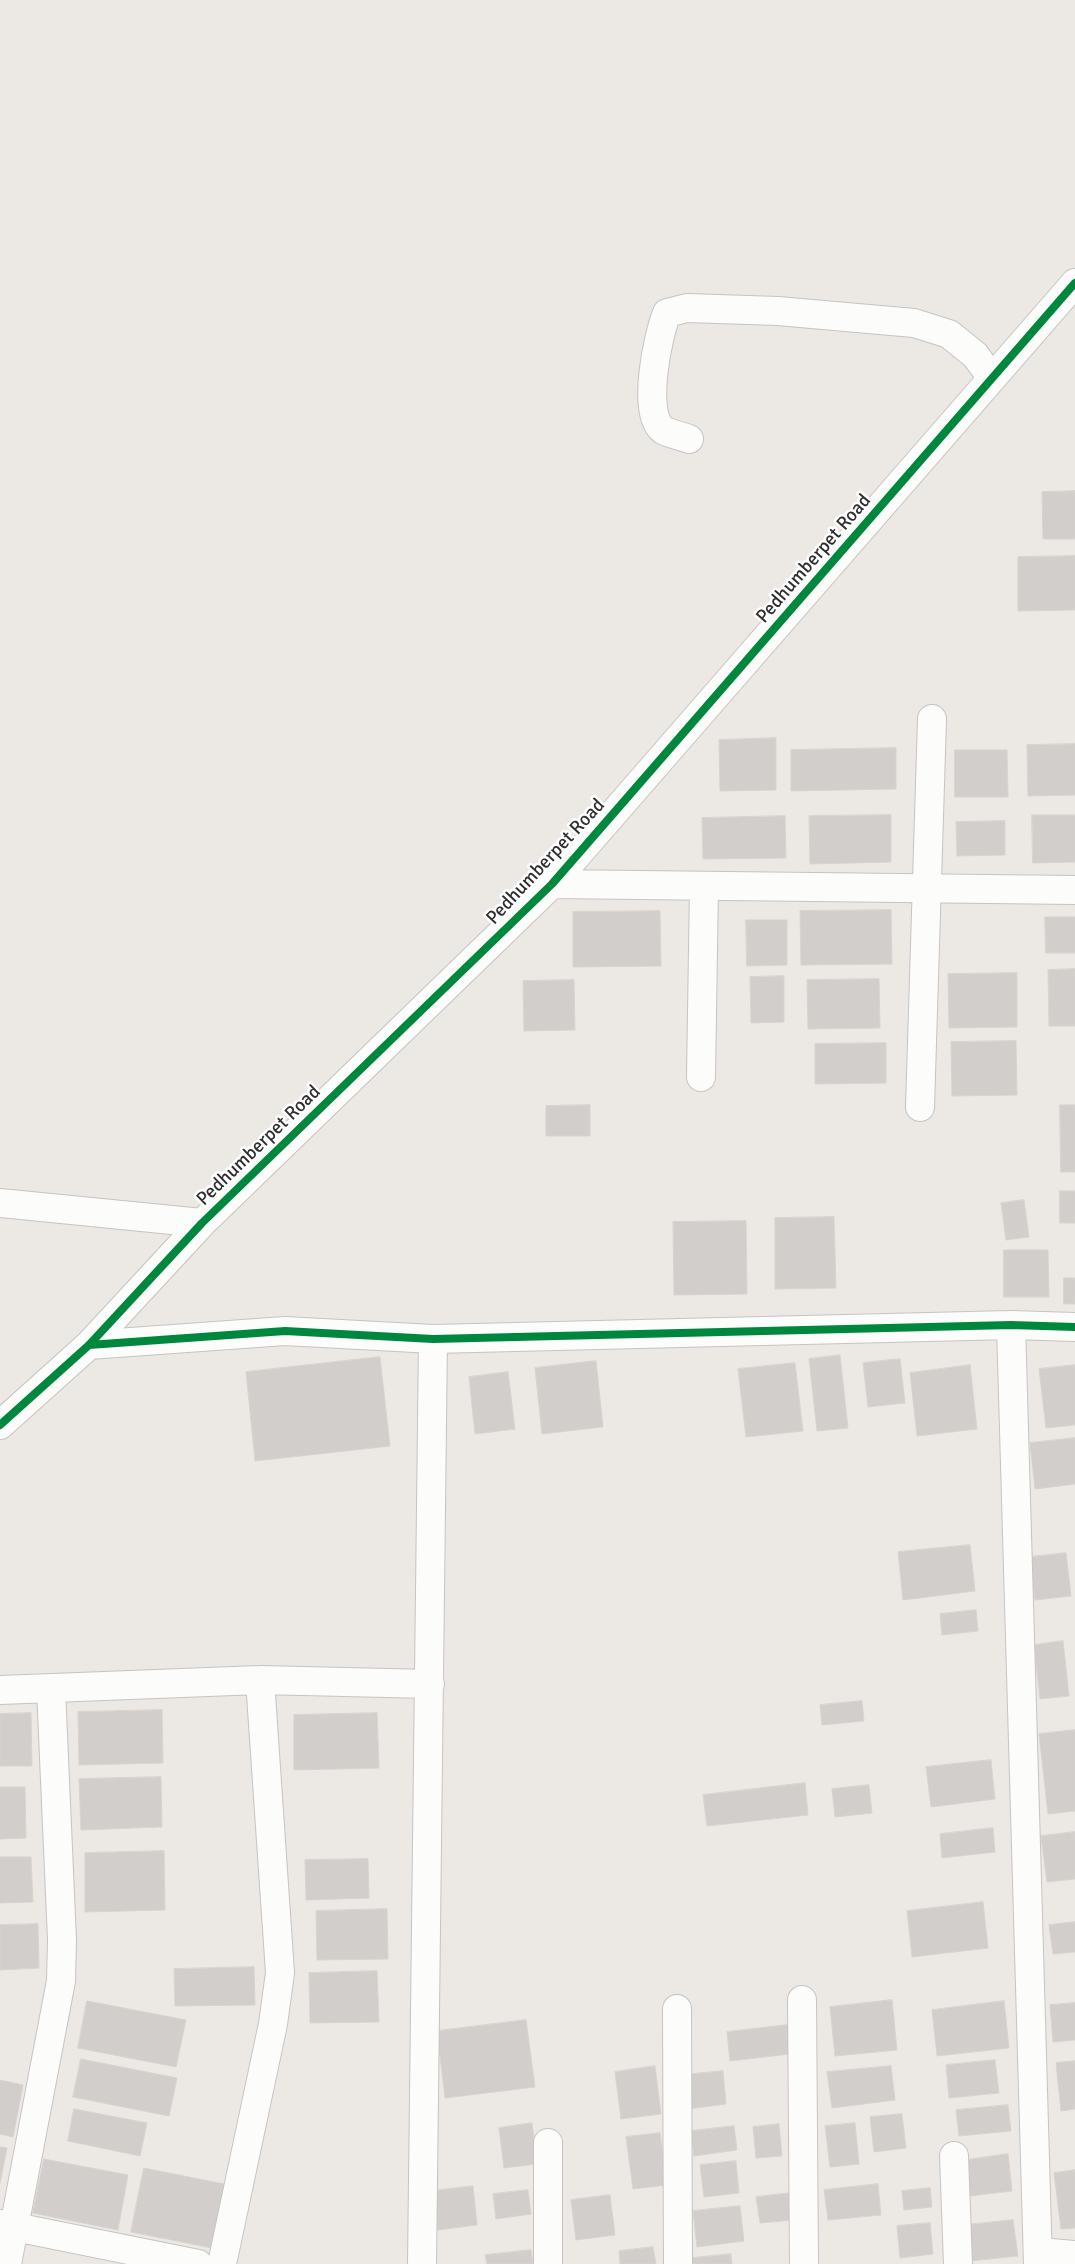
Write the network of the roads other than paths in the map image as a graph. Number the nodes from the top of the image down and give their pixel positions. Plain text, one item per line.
1 (1075, 283) edge
2 (992, 378) junction
3 (689, 439) dead end
4 (932, 719) dead end
5 (552, 884) junction
6 (704, 886) junction
7 (928, 888) junction
8 (1075, 890) edge
9 (702, 1077) dead end
10 (920, 1107) dead end
11 (0, 1203) edge
12 (202, 1223) junction
13 (1011, 1325) junction
14 (1075, 1327) edge
15 (434, 1339) junction
16 (89, 1345) junction
17 (0, 1425) edge
18 (260, 1680) junction
19 (430, 1684) junction
20 (52, 1689) junction
21 (0, 1690) edge
22 (802, 2000) dead end
23 (677, 2009) dead end
24 (548, 2143) dead end
25 (954, 2156) dead end
26 (8, 2225) edge
27 (1075, 2255) edge
28 (1039, 2258) edge
29 (7, 2264) edge
30 (198, 2264) edge
31 (222, 2264) edge
32 (422, 2264) edge
33 (548, 2264) edge
34 (678, 2264) edge
35 (804, 2264) edge
36 (958, 2264) edge

1 - 2 street, Pedhumberpet Road
2 - 3 street
2 - 5 street, Pedhumberpet Road
4 - 7 street
5 - 6 street
5 - 12 street, Pedhumberpet Road
6 - 7 street
6 - 9 street
7 - 8 street
7 - 10 street
11 - 12 street
12 - 16 street, Pedhumberpet Road
13 - 14 street
13 - 15 street
13 - 28 street
15 - 16 street
15 - 19 street
16 - 17 street, Pedhumberpet Road
18 - 19 street
18 - 20 street
18 - 31 street
19 - 32 street
20 - 21 street
20 - 26 street
22 - 35 street
23 - 34 street
24 - 33 street
25 - 36 street
26 - 29 street
26 - 30 street
27 - 28 street

